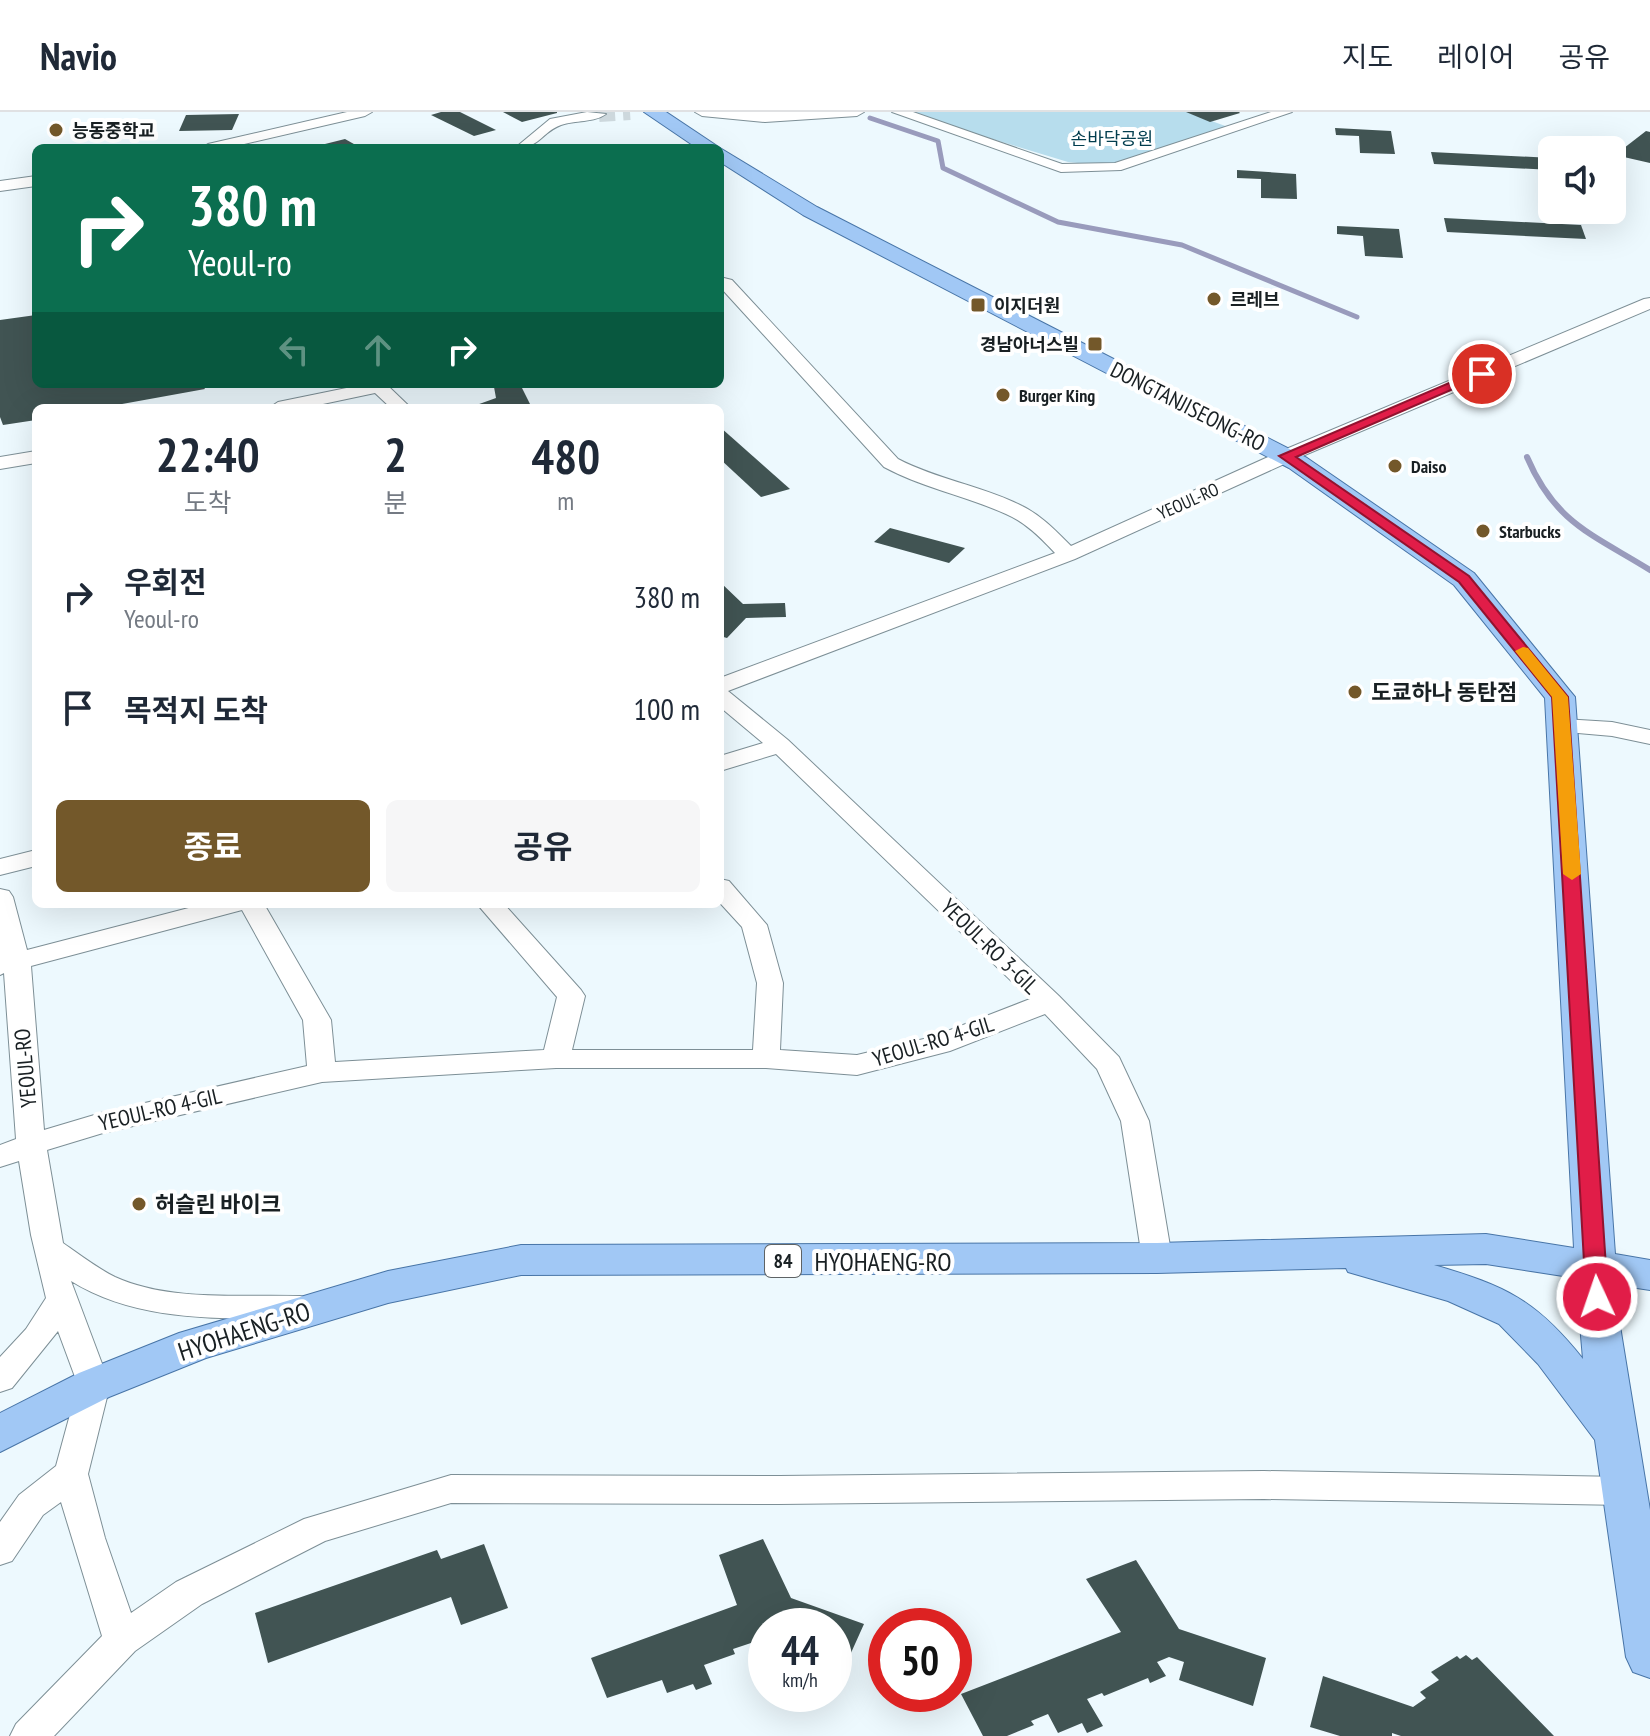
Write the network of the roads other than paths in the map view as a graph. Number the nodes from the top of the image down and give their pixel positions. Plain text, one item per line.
1 (365, 112) edge
2 (653, 112) edge
3 (702, 112) edge
4 (857, 112) edge
5 (899, 112) edge
6 (1285, 112) edge
7 (599, 114) edge
8 (225, 144) edge
9 (527, 144) edge
10 (704, 144) edge
11 (724, 157) edge
12 (32, 182) edge
13 (0, 186) edge
14 (724, 283) edge
15 (1650, 303) edge
16 (363, 388) edge
17 (379, 388) edge
18 (295, 404) edge
19 (397, 404) edge
20 (1286, 456) junction
21 (32, 458) edge
22 (0, 463) edge
23 (1068, 555) junction
24 (724, 684) edge
25 (724, 698) edge
26 (1563, 726) junction
27 (1650, 737) edge
28 (780, 745) junction
29 (724, 763) edge
30 (32, 859) edge
31 (0, 867) edge
32 (724, 891) edge
33 (0, 897) edge
34 (220, 908) edge
35 (253, 908) edge
36 (494, 908) edge
37 (8, 965) edge
38 (1049, 1002) junction
39 (556, 1059) junction
40 (766, 1059) junction
41 (322, 1072) junction
42 (31, 1144) junction
43 (0, 1157) edge
44 (49, 1249) junction
45 (1331, 1252) junction
46 (1157, 1258) junction
47 (1596, 1267) junction
48 (1650, 1275) edge
49 (62, 1299) junction
50 (308, 1309) junction
51 (0, 1379) edge
52 (94, 1385) junction
53 (0, 1434) edge
54 (1616, 1435) junction
55 (71, 1474) junction
56 (1624, 1491) junction
57 (0, 1550) edge
58 (122, 1640) junction
59 (1650, 1657) edge
60 (29, 1736) edge

1 - 8 street
2 - 10 main road
3 - 4 street
5 - 6 street
7 - 9 street
11 - 20 main road, DONGTANJISEONG-RO
12 - 13 street
14 - 23 street
15 - 20 street, YEOUL-RO
16 - 18 street
17 - 19 street
20 - 23 street, YEOUL-RO
20 - 26 main road, DONGTANJISEONG-RO
21 - 22 street
23 - 24 street, YEOUL-RO
25 - 28 street, YEOUL-RO 3-GIL
26 - 27 street
26 - 47 main road, DONGTANJISEONG-RO
28 - 29 street
28 - 38 street, YEOUL-RO 3-GIL
30 - 31 street
32 - 40 street
33 - 37 street, YEOUL-RO
34 - 37 street
35 - 41 street
36 - 39 street
37 - 42 street, YEOUL-RO
38 - 40 street, YEOUL-RO 4-GIL
38 - 46 street, YEOUL-RO 3-GIL
39 - 40 street, YEOUL-RO 4-GIL
39 - 41 street, YEOUL-RO 4-GIL
41 - 42 street, YEOUL-RO 4-GIL
42 - 43 street, YEOUL-RO 4-GIL
42 - 44 street, YEOUL-RO
44 - 49 street, YEOUL-RO
44 - 50 street
45 - 46 main road, HYOHAENG-RO / 84
45 - 47 main road, HYOHAENG-RO / 84
45 - 54 main road
46 - 50 main road, HYOHAENG-RO / 84
47 - 48 main road, HYOHAENG-RO / 84
47 - 54 main road, DONGTANJISEONG-RO
49 - 51 street
49 - 52 street, YEOUL-RO
50 - 52 main road, HYOHAENG-RO / 84
52 - 53 main road, HYOHAENG-RO / 84
52 - 55 street
54 - 56 main road, DONGTANJISEONG-RO
55 - 57 street
55 - 58 street
56 - 58 street
56 - 59 main road, DONGTANJISEONG-RO
58 - 60 street

